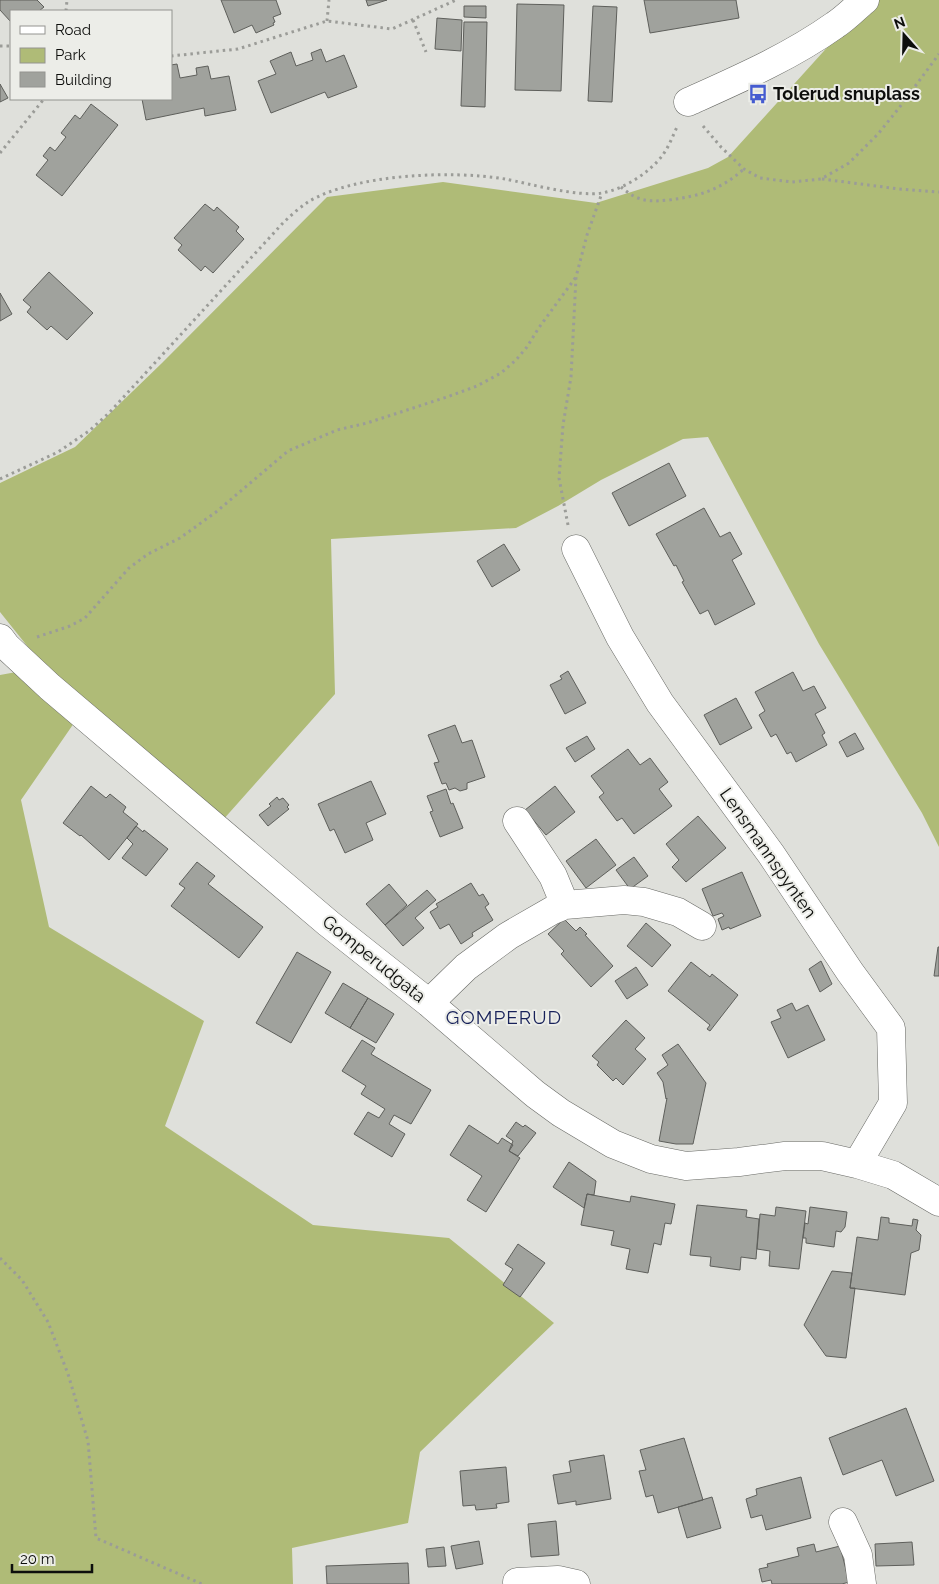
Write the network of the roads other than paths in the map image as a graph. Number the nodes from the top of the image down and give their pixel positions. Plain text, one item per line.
1 (864, 0) edge
2 (688, 102) road end
3 (576, 549) road end
4 (3, 642) edge
5 (517, 821) dead end
6 (565, 906) junction
7 (702, 926) dead end
8 (429, 1003) junction
9 (857, 1164) junction
10 (939, 1202) edge
11 (843, 1522) dead end
12 (518, 1582) dead end
13 (576, 1584) edge
14 (862, 1584) edge

1 - 2 street
3 - 9 street, Lensmannspynten
4 - 8 street, Gomperudgata
5 - 6 street
6 - 7 street
6 - 8 street
8 - 9 street, Gomperudgata
9 - 10 street, Gomperudgata
11 - 14 street
12 - 13 street

